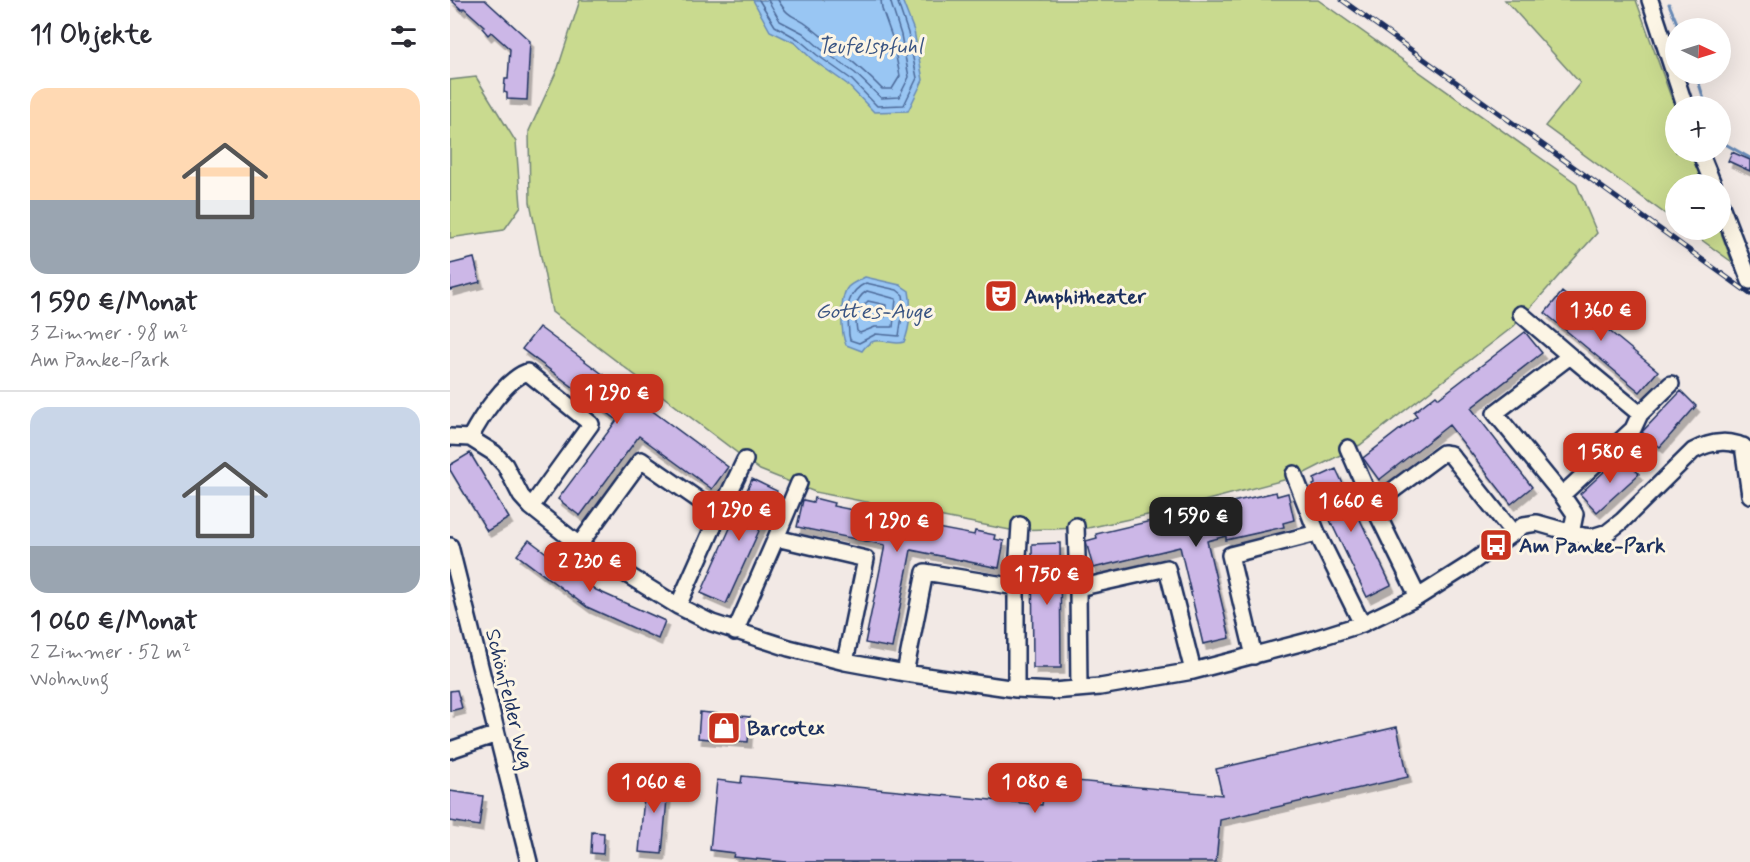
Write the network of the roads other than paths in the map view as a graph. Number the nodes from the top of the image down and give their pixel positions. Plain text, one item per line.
1 (1650, 0) edge
2 (1682, 96) edge
3 (1731, 232) edge
4 (1750, 281) edge
5 (1521, 314) dead end
6 (1570, 356) junction
7 (1671, 384) dead end
8 (1640, 414) junction
9 (450, 437) edge
10 (470, 438) junction
11 (1348, 447) dead end
12 (1747, 449) edge
13 (745, 460) dead end
14 (1294, 474) dead end
15 (799, 483) dead end
16 (1562, 495) junction
17 (1750, 495) edge
18 (1373, 505) junction
19 (531, 507) junction
20 (719, 514) junction
21 (1020, 525) dead end
22 (1076, 526) dead end
23 (1513, 532) junction
24 (1317, 533) junction
25 (1571, 534) junction
26 (776, 538) junction
27 (579, 545) junction
28 (450, 546) edge
29 (1016, 587) junction
30 (1078, 588) junction
31 (1418, 597) junction
32 (678, 606) junction
33 (1362, 624) junction
34 (735, 632) junction
35 (1254, 656) junction
36 (845, 662) junction
37 (1193, 671) junction
38 (905, 673) junction
39 (1016, 689) junction
40 (1080, 690) junction
41 (497, 734) junction
42 (450, 750) edge
43 (529, 862) edge

1 - 2 street
3 - 4 street
5 - 6 street
6 - 8 street
6 - 16 street
7 - 8 street
8 - 16 street
9 - 10 street
10 - 19 street
10 - 19 street
11 - 18 street
12 - 17 street
12 - 25 street
13 - 20 street
14 - 24 street
15 - 26 street
16 - 25 street
18 - 23 street
18 - 31 street
19 - 27 street
20 - 27 street
20 - 32 street
21 - 29 street
22 - 30 street
23 - 25 street
23 - 31 street
24 - 33 street
24 - 35 street
26 - 34 street
26 - 36 street
27 - 32 street
28 - 41 street, Schönfelder Weg
29 - 38 street
29 - 39 street
30 - 37 street
30 - 40 street
31 - 33 street
32 - 34 street
33 - 35 street
34 - 36 street
35 - 37 street
36 - 38 street
37 - 40 street
38 - 39 street
39 - 40 street
41 - 42 street
41 - 43 street, Schönfelder Weg

